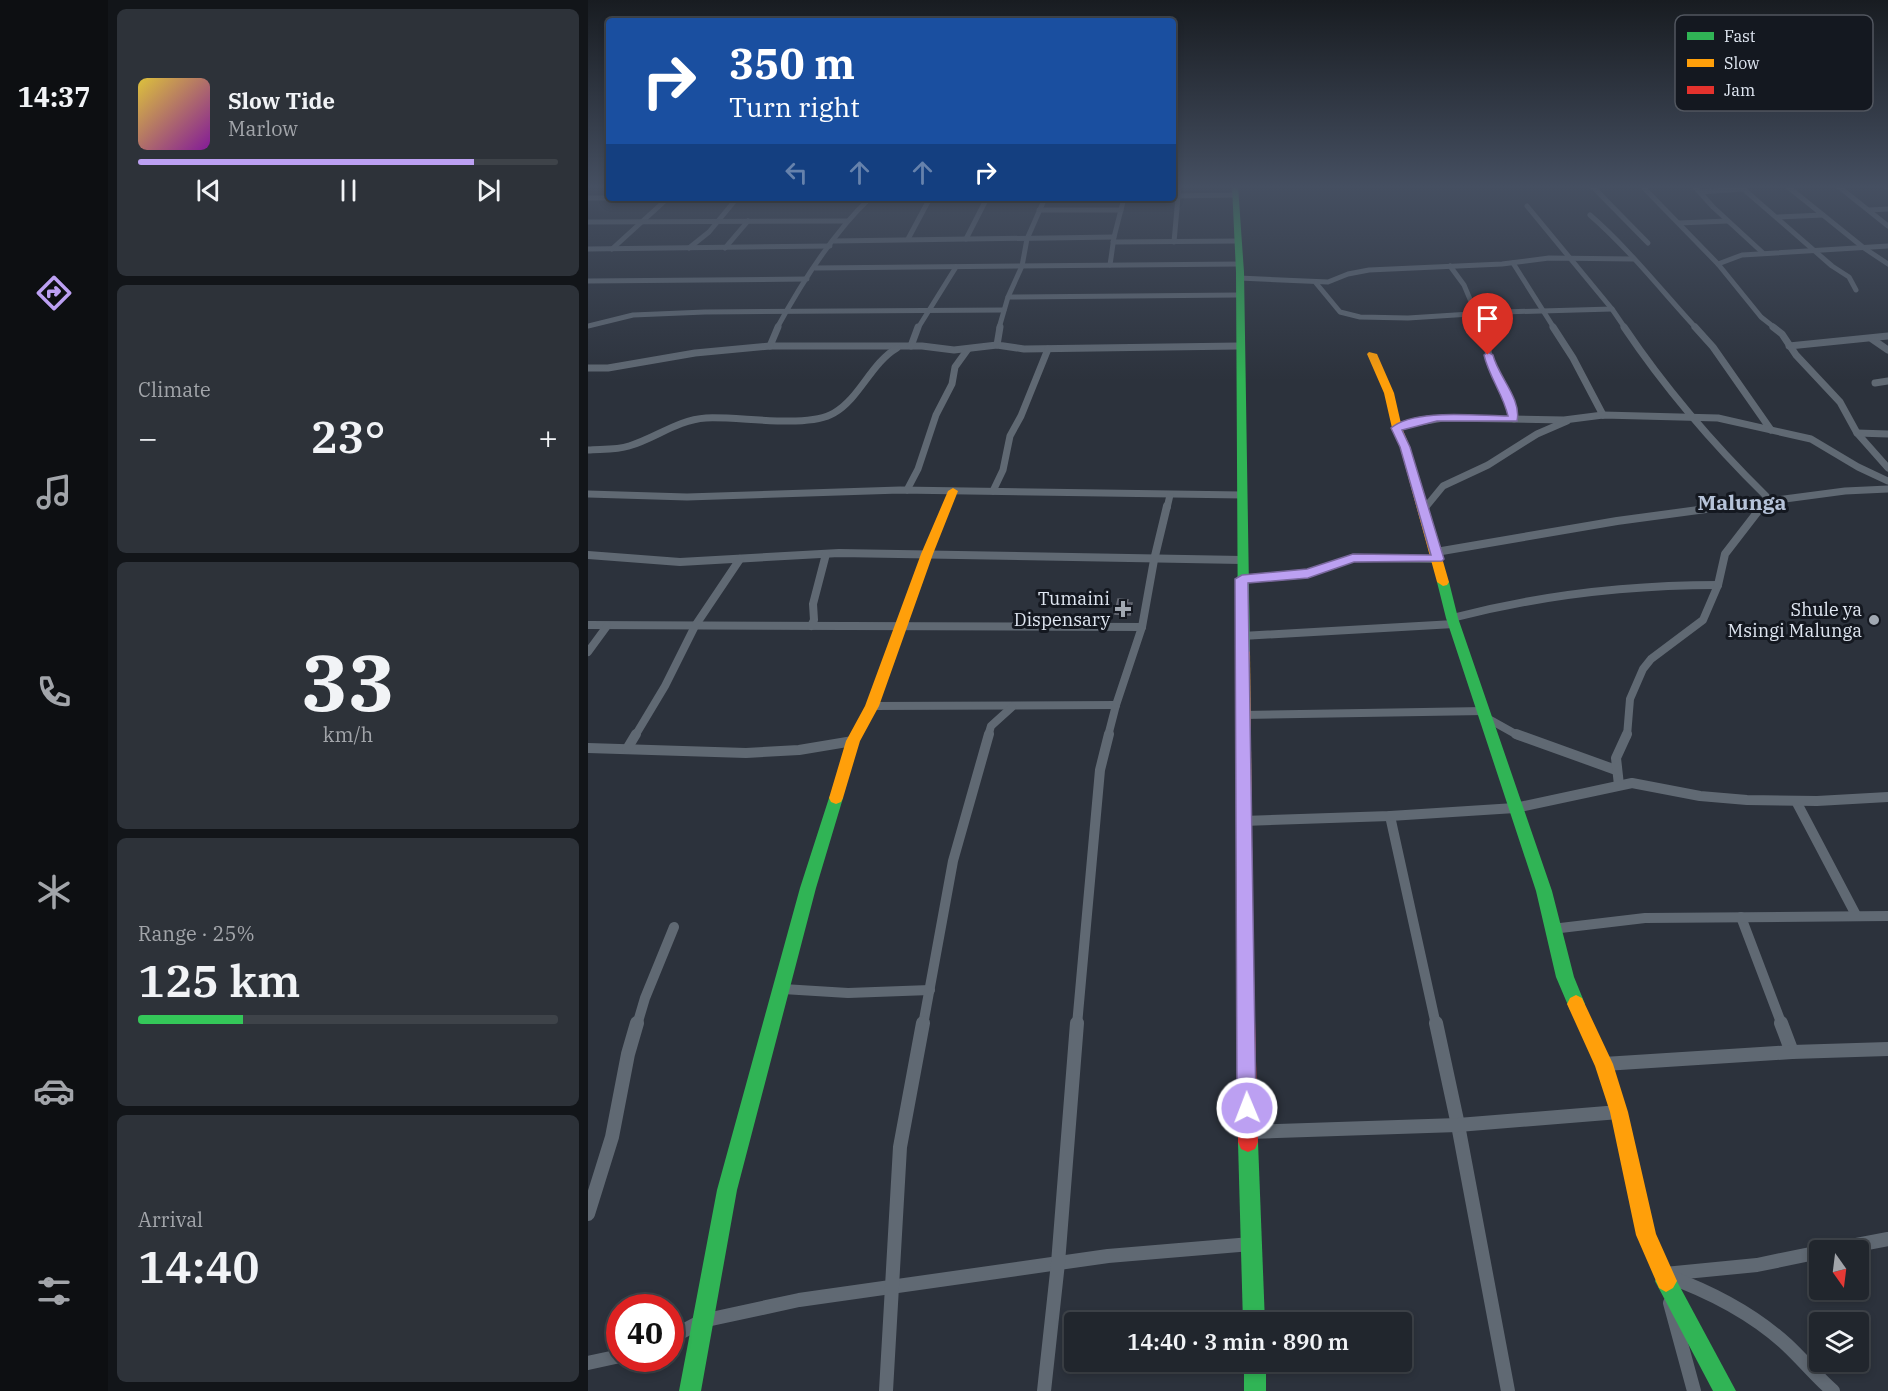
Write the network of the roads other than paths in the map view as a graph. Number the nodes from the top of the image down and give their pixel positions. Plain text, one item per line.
1 (827, 251) edge
2 (1025, 251) edge
3 (1112, 251) edge
4 (1238, 251) edge
5 (1562, 251) edge
6 (1627, 251) edge
7 (1706, 251) edge
8 (1761, 251) edge
9 (1815, 251) joint
10 (1868, 251) edge
11 (1763, 253) junction
12 (1568, 258) junction
13 (1633, 259) junction
14 (1513, 263) junction
15 (1718, 264) junction
16 (1888, 264) edge
17 (1022, 266) junction
18 (1110, 266) junction
19 (956, 267) junction
20 (1450, 267) junction
21 (815, 268) junction
22 (1239, 271) junction
23 (807, 279) junction
24 (588, 281) edge
25 (1316, 283) junction
26 (1856, 290) dead end
27 (1238, 295) junction
28 (1008, 297) junction
29 (1004, 309) junction
30 (1612, 309) junction
31 (787, 310) junction
32 (928, 310) junction
33 (1543, 311) junction
34 (1482, 315) junction
35 (588, 326) edge
36 (1888, 336) edge
37 (1872, 339) junction
38 (998, 345) junction
39 (770, 346) junction
40 (911, 346) junction
41 (1238, 346) junction
42 (1789, 346) junction
43 (901, 347) junction
44 (968, 349) junction
45 (1048, 349) junction
46 (1888, 350) edge
47 (1372, 354) dead end
48 (588, 368) edge
49 (1888, 381) edge
50 (1875, 382) dead end
51 (1603, 415) junction
52 (1695, 418) junction
53 (1514, 419) junction
54 (1570, 420) junction
55 (1397, 426) junction
56 (1771, 430) junction
57 (1857, 433) junction
58 (1888, 434) edge
59 (588, 450) edge
60 (1888, 468) edge
61 (1888, 481) edge
62 (1888, 489) edge
63 (907, 490) junction
64 (953, 491) junction
65 (993, 491) junction
66 (588, 494) edge
67 (1170, 495) junction
68 (1242, 495) junction
69 (1767, 501) junction
70 (1423, 510) junction
71 (826, 554) junction
72 (927, 554) junction
73 (588, 555) edge
74 (1437, 555) junction
75 (740, 559) junction
76 (1154, 560) junction
77 (1242, 560) junction
78 (1242, 579) junction
79 (1718, 585) junction
80 (1453, 621) junction
81 (588, 625) edge
82 (607, 626) junction
83 (695, 626) junction
84 (811, 626) junction
85 (901, 626) junction
86 (1142, 627) junction
87 (1242, 636) junction
88 (588, 652) edge
89 (1116, 705) junction
90 (872, 706) junction
91 (1012, 707) junction
92 (1484, 714) junction
93 (1243, 715) junction
94 (853, 741) junction
95 (588, 748) edge
96 (627, 749) junction
97 (1616, 770) junction
98 (1619, 785) junction
99 (1888, 797) edge
100 (1797, 803) junction
101 (1515, 808) junction
102 (1390, 816) junction
103 (1243, 821) junction
104 (1856, 915) junction
105 (1888, 916) edge
106 (1741, 917) junction
107 (674, 927) dead end
108 (1552, 929) junction
109 (783, 989) junction
110 (930, 990) junction
111 (1888, 1049) edge
112 (1792, 1052) junction
113 (1604, 1064) junction
114 (1619, 1112) junction
115 (1458, 1125) junction
116 (1247, 1132) junction
117 (588, 1214) edge
118 (1888, 1239) edge
119 (1869, 1243) edge
120 (1254, 1244) junction
121 (1809, 1254) edge
122 (1058, 1263) junction
123 (1662, 1274) junction
124 (893, 1285) junction
125 (1254, 1312) edge
126 (702, 1321) junction
127 (684, 1331) edge
128 (606, 1359) edge
129 (588, 1363) edge
130 (1255, 1372) edge
131 (690, 1391) edge
132 (886, 1391) edge
133 (1044, 1391) edge
134 (1255, 1391) edge
135 (1508, 1391) edge
136 (1694, 1391) edge
137 (1725, 1391) edge
138 (1833, 1391) edge

1 - 21 street
2 - 17 street
3 - 18 street
4 - 22 street
5 - 12 street
6 - 13 street
7 - 15 street
8 - 11 street
9 - 11 street
9 - 26 street
10 - 16 street
11 - 15 street
12 - 13 street
12 - 14 street
12 - 30 street
13 - 56 street
14 - 20 street
14 - 33 street
15 - 42 street
17 - 18 street
17 - 19 street
17 - 28 street
18 - 22 street
19 - 21 street
19 - 32 street
20 - 25 street
20 - 34 street
21 - 23 street
22 - 25 street
22 - 27 street
23 - 24 street
23 - 31 street
25 - 34 street
27 - 28 street
27 - 41 street
28 - 29 street
29 - 32 street
29 - 38 street
30 - 33 street
30 - 52 street
31 - 32 street
31 - 35 street
31 - 39 street
32 - 40 street
33 - 34 street
33 - 51 street
34 - 53 street
36 - 37 street
37 - 42 street
37 - 46 street
38 - 44 street
38 - 45 street
39 - 43 street
39 - 48 street
40 - 43 street
40 - 44 street
41 - 45 street
41 - 68 street
42 - 57 street
43 - 59 street
44 - 63 street
45 - 65 street
47 - 55 street
49 - 50 street
51 - 52 street
51 - 54 street
52 - 56 street
52 - 69 street
53 - 54 street
53 - 55 street
54 - 70 street
55 - 70 street
56 - 61 street
57 - 58 street
57 - 60 street
62 - 69 street
63 - 64 street
63 - 66 street
64 - 65 street
64 - 72 street
65 - 67 street
67 - 68 street
67 - 76 street
68 - 77 street
69 - 74 street
69 - 79 street
70 - 74 street
71 - 72 street
71 - 75 street
71 - 84 street
72 - 76 street
72 - 85 street
73 - 75 street
74 - 78 street
74 - 80 street
75 - 83 street
76 - 77 street
76 - 86 street
77 - 78 street
78 - 87 street
79 - 80 street
79 - 97 street
80 - 87 street
80 - 92 street
81 - 82 street
82 - 83 street
82 - 88 street
83 - 84 street
83 - 96 street
84 - 85 street
85 - 86 street
85 - 90 street
86 - 89 street
87 - 93 street
89 - 91 street
89 - 122 street
90 - 91 street
90 - 94 street
91 - 110 street
92 - 93 street
92 - 97 street
92 - 101 street
93 - 103 street
94 - 96 street
94 - 109 street
95 - 96 street
97 - 98 street
98 - 100 street
98 - 101 street
99 - 100 street
100 - 104 street
101 - 102 street
101 - 108 street
102 - 103 street
102 - 115 street
103 - 116 street
104 - 105 street
104 - 106 street
106 - 108 street
106 - 112 street
107 - 117 street
108 - 113 street
109 - 110 street
109 - 126 street
110 - 124 street
111 - 112 street
112 - 113 street
113 - 114 street
114 - 115 street
114 - 123 street
115 - 116 street
115 - 135 street
116 - 120 street
118 - 119 street
120 - 122 street
120 - 125 street
121 - 123 street
122 - 124 street
122 - 133 street
123 - 136 street
123 - 137 street
123 - 138 street
124 - 126 street
124 - 132 street
126 - 127 street
126 - 131 street
128 - 129 street
130 - 134 street

